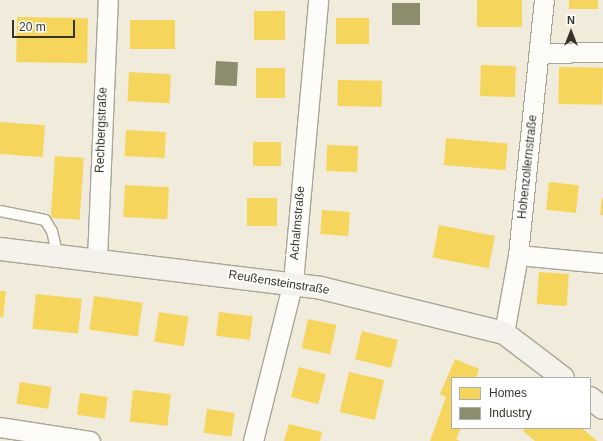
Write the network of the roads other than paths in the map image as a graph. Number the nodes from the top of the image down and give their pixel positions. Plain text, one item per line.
1 (108, 0) edge
2 (318, 0) edge
3 (544, 0) edge
4 (603, 52) edge
5 (540, 53) junction
6 (0, 211) edge
7 (0, 249) edge
8 (518, 255) junction
9 (58, 256) junction
10 (97, 259) junction
11 (603, 263) edge
12 (293, 282) junction
13 (504, 333) junction
14 (563, 377) edge
15 (591, 399) edge
16 (603, 408) edge
17 (0, 427) edge
18 (90, 441) edge
19 (253, 441) edge

1 - 10 street, Rechbergstraße
2 - 12 street, Achalmstraße
3 - 5 street, Hohenzollernstraße
4 - 5 street
5 - 8 street, Hohenzollernstraße
6 - 9 lane
7 - 9 street, Reußensteinstraße
8 - 11 street
8 - 13 street, Hohenzollernstraße
9 - 10 street, Reußensteinstraße
10 - 12 street, Reußensteinstraße
12 - 13 street, Reußensteinstraße
12 - 19 street, Achalmstraße
13 - 14 street, Reußensteinstraße
15 - 16 street
17 - 18 street

